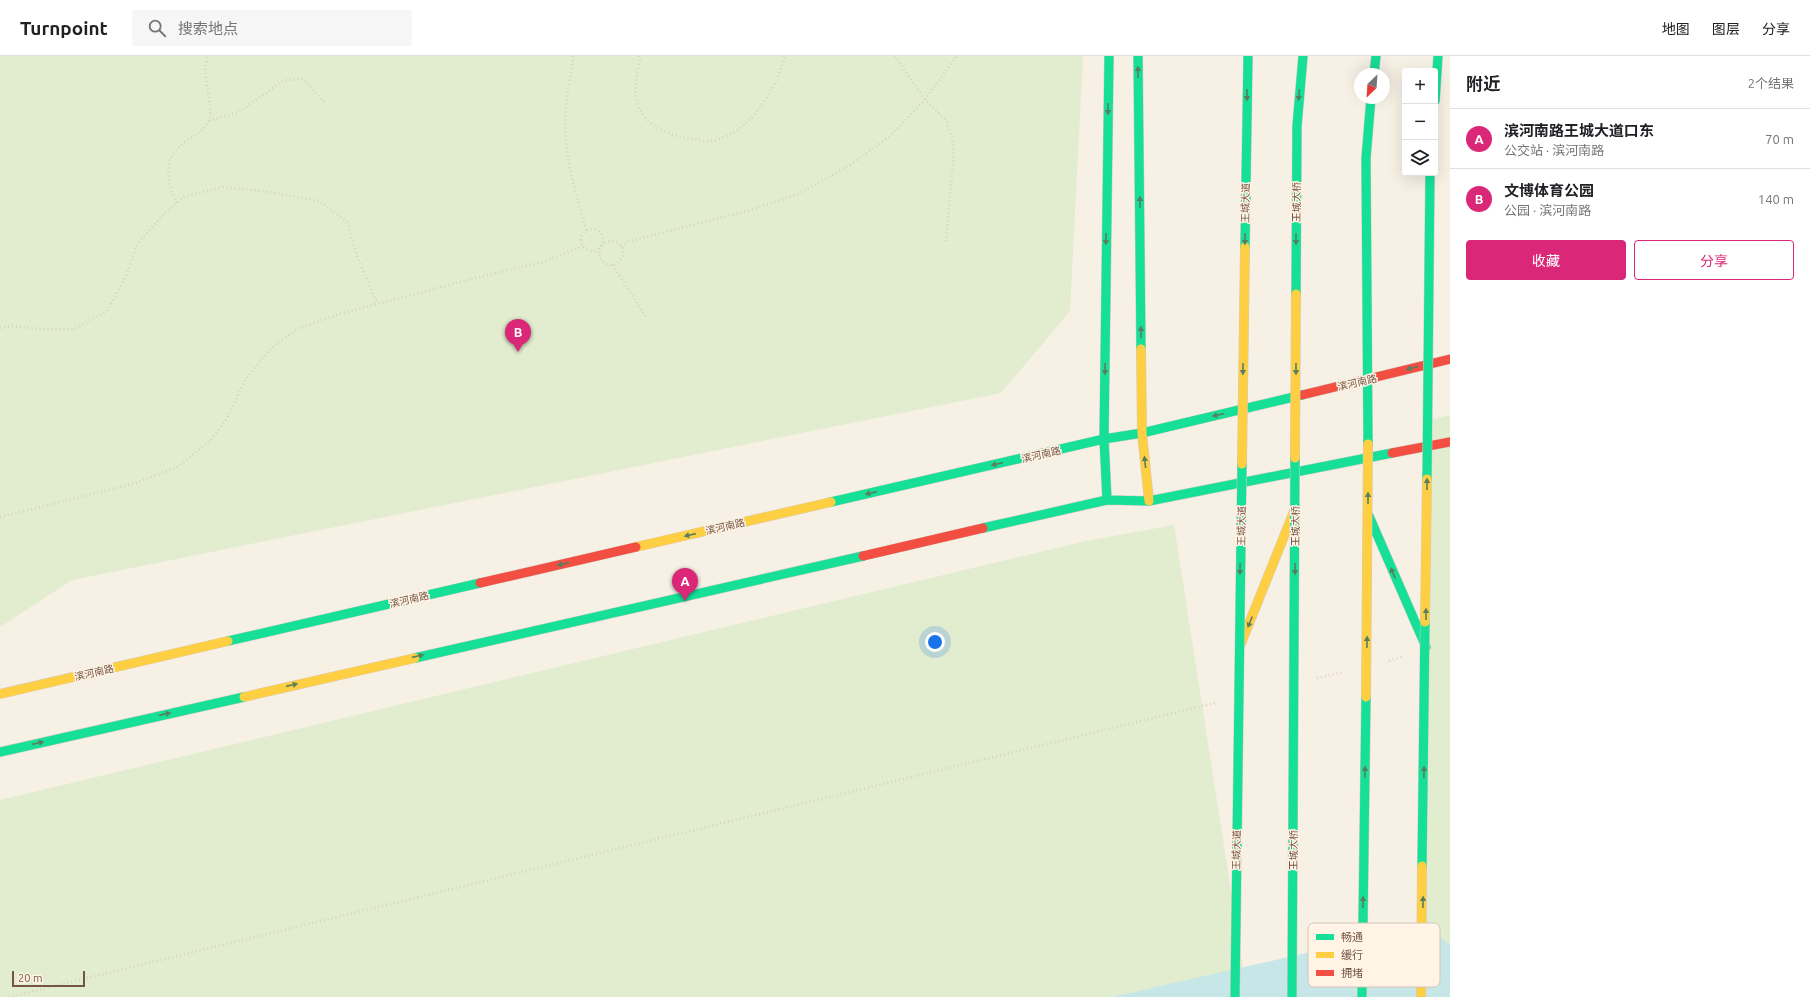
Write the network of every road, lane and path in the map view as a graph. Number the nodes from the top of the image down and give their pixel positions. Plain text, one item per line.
1 (208, 56) edge
2 (576, 56) edge
3 (639, 56) edge
4 (785, 56) edge
5 (895, 56) edge
6 (957, 56) edge
7 (1109, 56) edge
8 (1138, 56) edge
9 (1248, 56) edge
10 (1303, 56) edge
11 (1376, 56) edge
12 (1438, 56) edge
13 (573, 57) edge
14 (1375, 68) edge
15 (1437, 68) edge
16 (925, 100) junction
17 (325, 103) dead end
18 (1371, 104) edge
19 (209, 121) junction
20 (1430, 176) edge
21 (177, 203) junction
22 (586, 231) junction
23 (946, 241) dead end
24 (583, 246) junction
25 (601, 246) junction
26 (622, 247) junction
27 (613, 265) junction
28 (377, 303) junction
29 (647, 319) dead end
30 (0, 328) edge
31 (1450, 359) edge
32 (1142, 433) junction
33 (1104, 439) junction
34 (1450, 442) edge
35 (1107, 500) junction
36 (1149, 501) junction
37 (1296, 508) junction
38 (1369, 516) junction
39 (0, 517) edge
40 (1426, 647) junction
41 (1239, 649) junction
42 (1404, 657) dead end
43 (1388, 661) dead end
44 (1350, 670) dead end
45 (1311, 680) dead end
46 (0, 694) edge
47 (1218, 702) dead end
48 (0, 752) edge
49 (1363, 923) edge
50 (1422, 923) edge
51 (1362, 987) edge
52 (1421, 987) edge
53 (9, 997) edge
54 (1235, 997) edge
55 (1292, 997) edge
56 (1362, 997) edge
57 (1421, 997) edge

1 - 19 path
2 - 13 path
3 - 4 path
5 - 16 path
6 - 16 path
7 -> 33 main road
32 -> 8 main road
9 -> 41 main road, 王城大道, bridge
10 -> 37 main road, 王城大桥, bridge
11 - 14 main road
12 - 15 main road
13 - 22 path
16 - 23 path
16 - 26 path
17 - 19 path
38 -> 18 main road, bridge
19 - 21 path
40 -> 20 main road, bridge
21 - 28 path
21 - 30 path
22 - 24 path
22 - 25 path
24 - 25 path
24 - 28 path
25 - 26 path
25 - 27 path
26 - 27 path
27 - 29 path
28 - 39 path
31 -> 32 main road, 滨河南路
32 - 33 main road, 滨河南路
36 -> 32 main road
33 - 35 main road
33 -> 46 main road, 滨河南路
34 - 36 main road
35 - 36 main road
48 -> 35 main road
37 -> 41 main road, bridge
37 -> 55 main road, 王城大桥, bridge
40 -> 38 main road, bridge
49 -> 38 main road, bridge
50 -> 40 main road, bridge
41 - 54 main road, 王城大道, bridge
42 - 43 path
44 - 45 path
47 - 53 path
56 -> 51 main road, bridge
57 -> 52 main road, bridge

